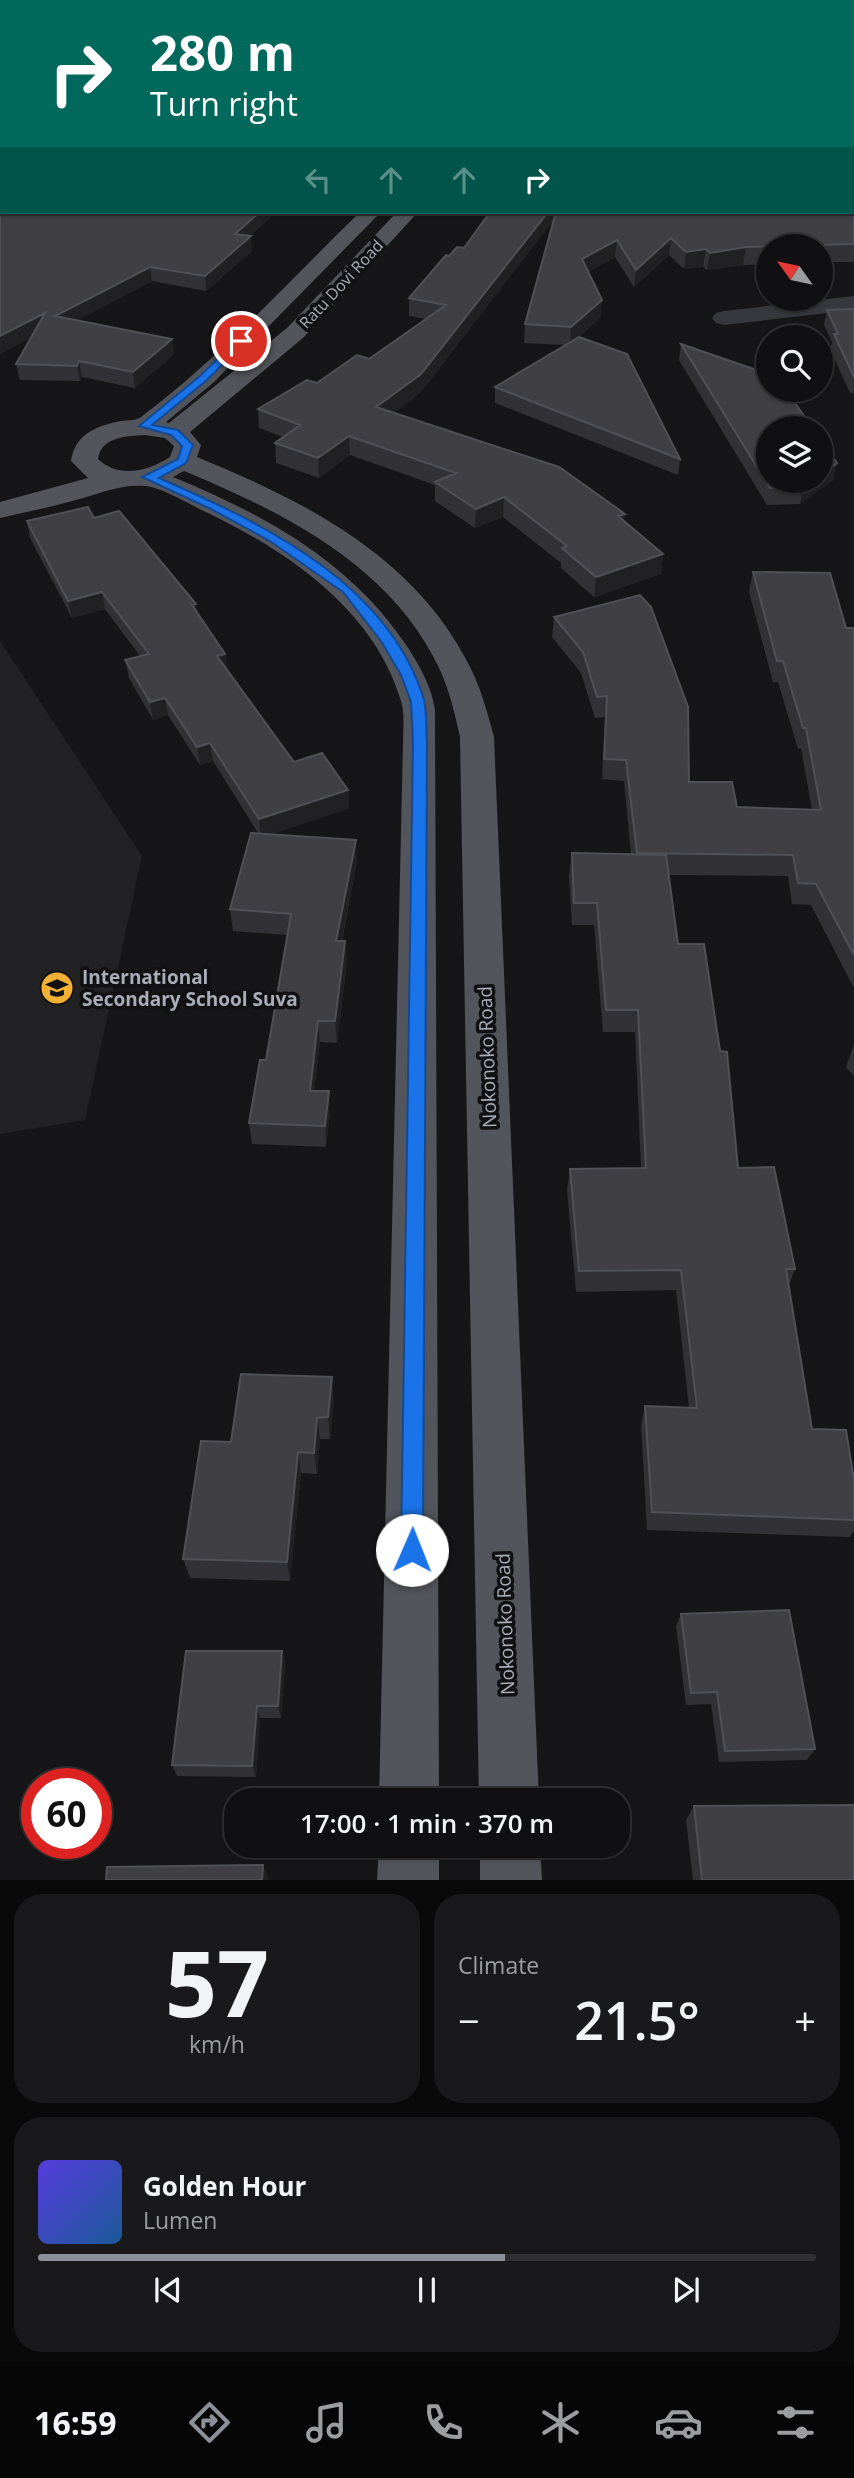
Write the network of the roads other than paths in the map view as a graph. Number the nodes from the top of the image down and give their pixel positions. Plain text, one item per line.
1 (369, 214) edge
2 (406, 214) edge
3 (854, 303) edge
4 (724, 318) dead end
5 (144, 426) junction
6 (84, 461) junction
7 (155, 462) junction
8 (0, 496) edge
9 (0, 510) edge
10 (409, 1788) edge
11 (509, 1788) edge
12 (409, 1858) edge
13 (510, 1858) edge
14 (408, 1880) edge
15 (511, 1880) edge

1 - 5 main road, Ratu Dovi Road
2 - 7 main road, Ratu Dovi Road
3 - 4 street
5 - 6 main road
5 - 7 main road
6 - 7 main road
6 - 8 main road
7 - 9 main road, Ratu Dovi Road
7 - 10 main road
7 - 11 main road, Nokonoko Road
12 - 14 main road
13 - 15 main road

